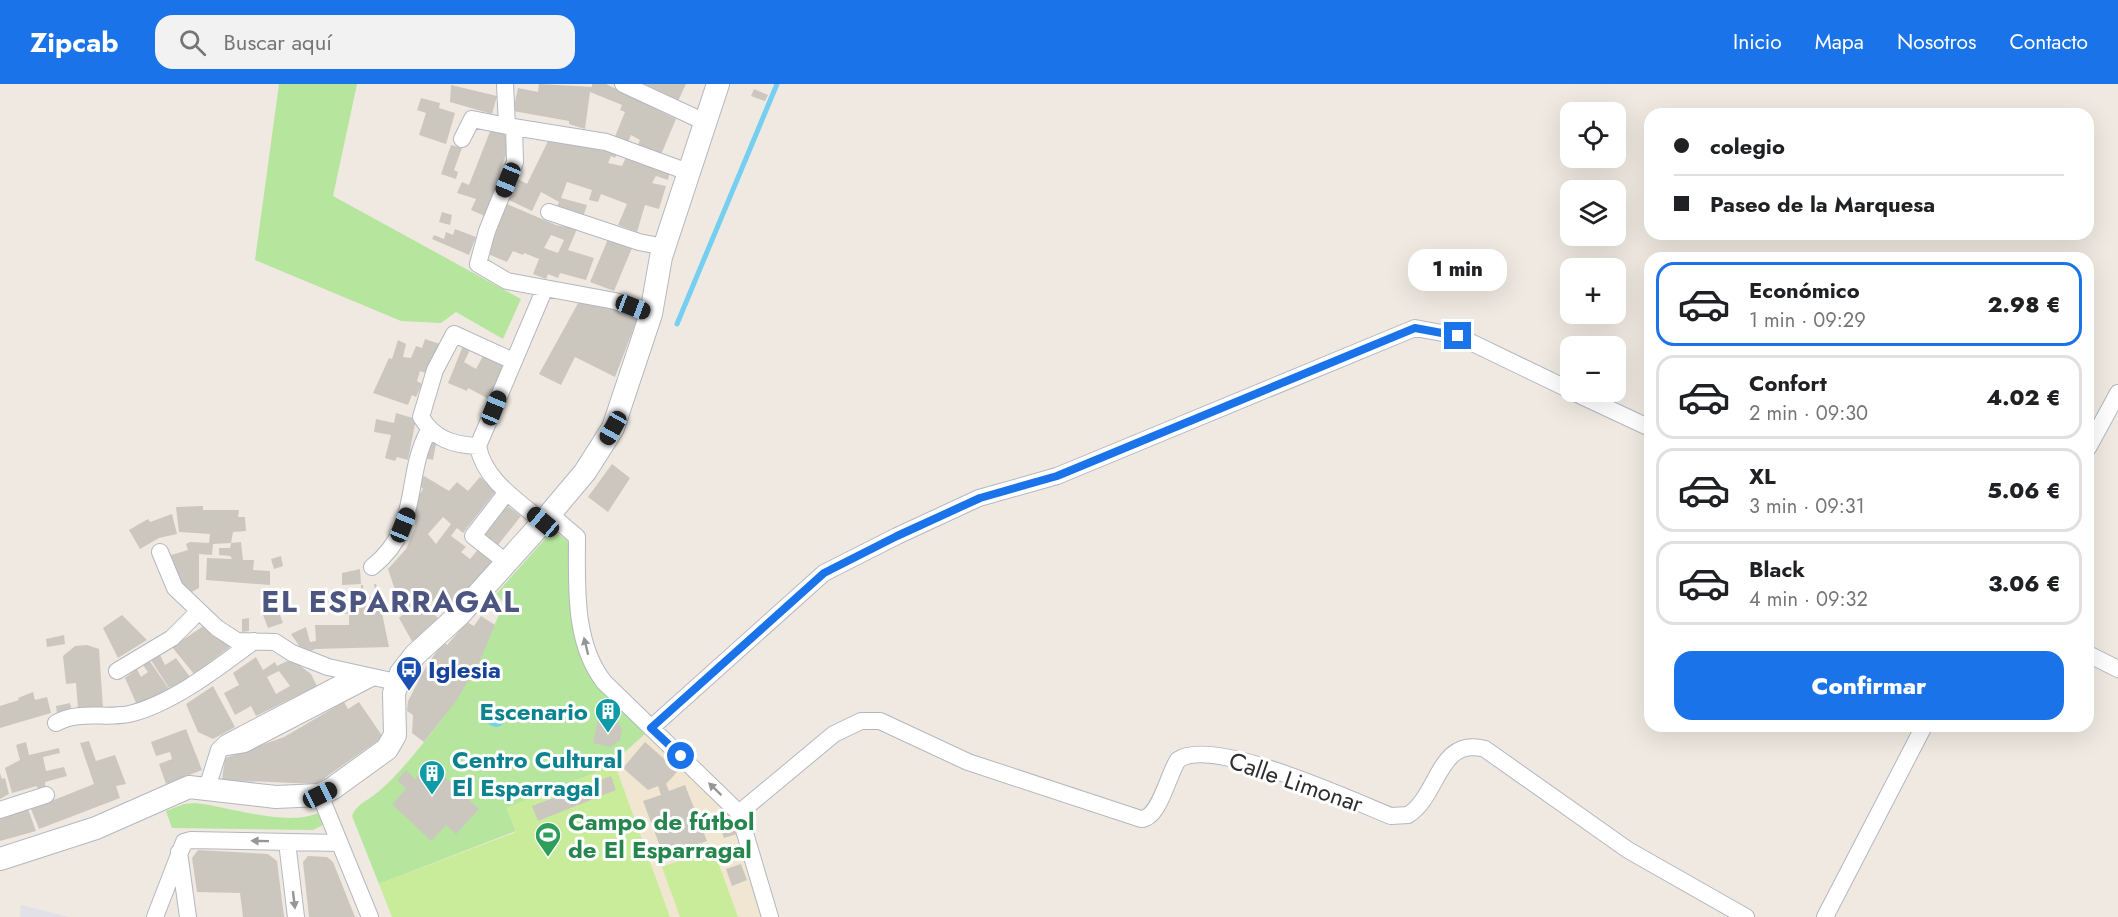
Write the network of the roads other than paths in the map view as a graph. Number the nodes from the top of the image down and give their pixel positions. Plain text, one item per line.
1 (505, 84) edge
2 (623, 84) edge
3 (718, 84) edge
4 (705, 122) junction
5 (511, 127) junction
6 (462, 139) dead end
7 (688, 172) junction
8 (549, 212) dead end
9 (664, 247) junction
10 (545, 288) junction
11 (651, 314) junction
12 (513, 361) junction
13 (1560, 385) edge
14 (2118, 393) edge
15 (1595, 402) edge
16 (1644, 425) edge
17 (429, 430) junction
18 (2094, 437) edge
19 (478, 446) junction
20 (507, 492) junction
21 (546, 518) junction
22 (160, 552) dead end
23 (506, 562) junction
24 (372, 567) dead end
25 (199, 611) junction
26 (254, 641) junction
27 (2094, 657) edge
28 (2118, 669) edge
29 (117, 671) dead end
30 (358, 674) junction
31 (386, 680) junction
32 (56, 723) dead end
33 (651, 728) junction
34 (1921, 732) edge
35 (219, 750) junction
36 (207, 788) junction
37 (46, 795) dead end
38 (320, 795) junction
39 (0, 810) edge
40 (739, 813) junction
41 (287, 842) junction
42 (339, 843) junction
43 (179, 849) junction
44 (0, 859) edge
45 (154, 917) edge
46 (188, 917) edge
47 (296, 917) edge
48 (370, 917) edge
49 (770, 917) edge
50 (1746, 917) edge
51 (1825, 917) edge

1 - 5 street
2 - 4 street
3 - 4 main road
4 - 7 main road
5 - 6 street
5 - 7 street
5 - 10 street
7 - 9 main road
8 - 9 street
9 - 11 main road
10 - 11 street
10 - 12 street
11 - 21 main road
12 - 17 street
12 - 19 street
13 - 33 street
14 - 18 street
15 - 16 street
17 - 19 street
17 - 24 street
19 - 20 street
20 - 21 street
20 - 23 street
21 - 23 main road
33 -> 21 street
22 - 25 street
23 - 31 main road
25 - 26 street
25 - 29 street
26 - 30 street
26 - 32 street
27 - 28 street
30 - 31 street
30 - 35 street
31 - 35 street
31 - 38 main road
40 -> 33 street
34 - 51 street
35 - 36 street
36 - 38 main road
36 - 44 main road
37 - 39 street
38 - 42 street
40 - 49 street
40 - 50 street, Calle Limonar
41 - 42 street
41 -> 43 street
41 -> 47 street
42 - 48 street
43 - 45 street
43 - 46 street

